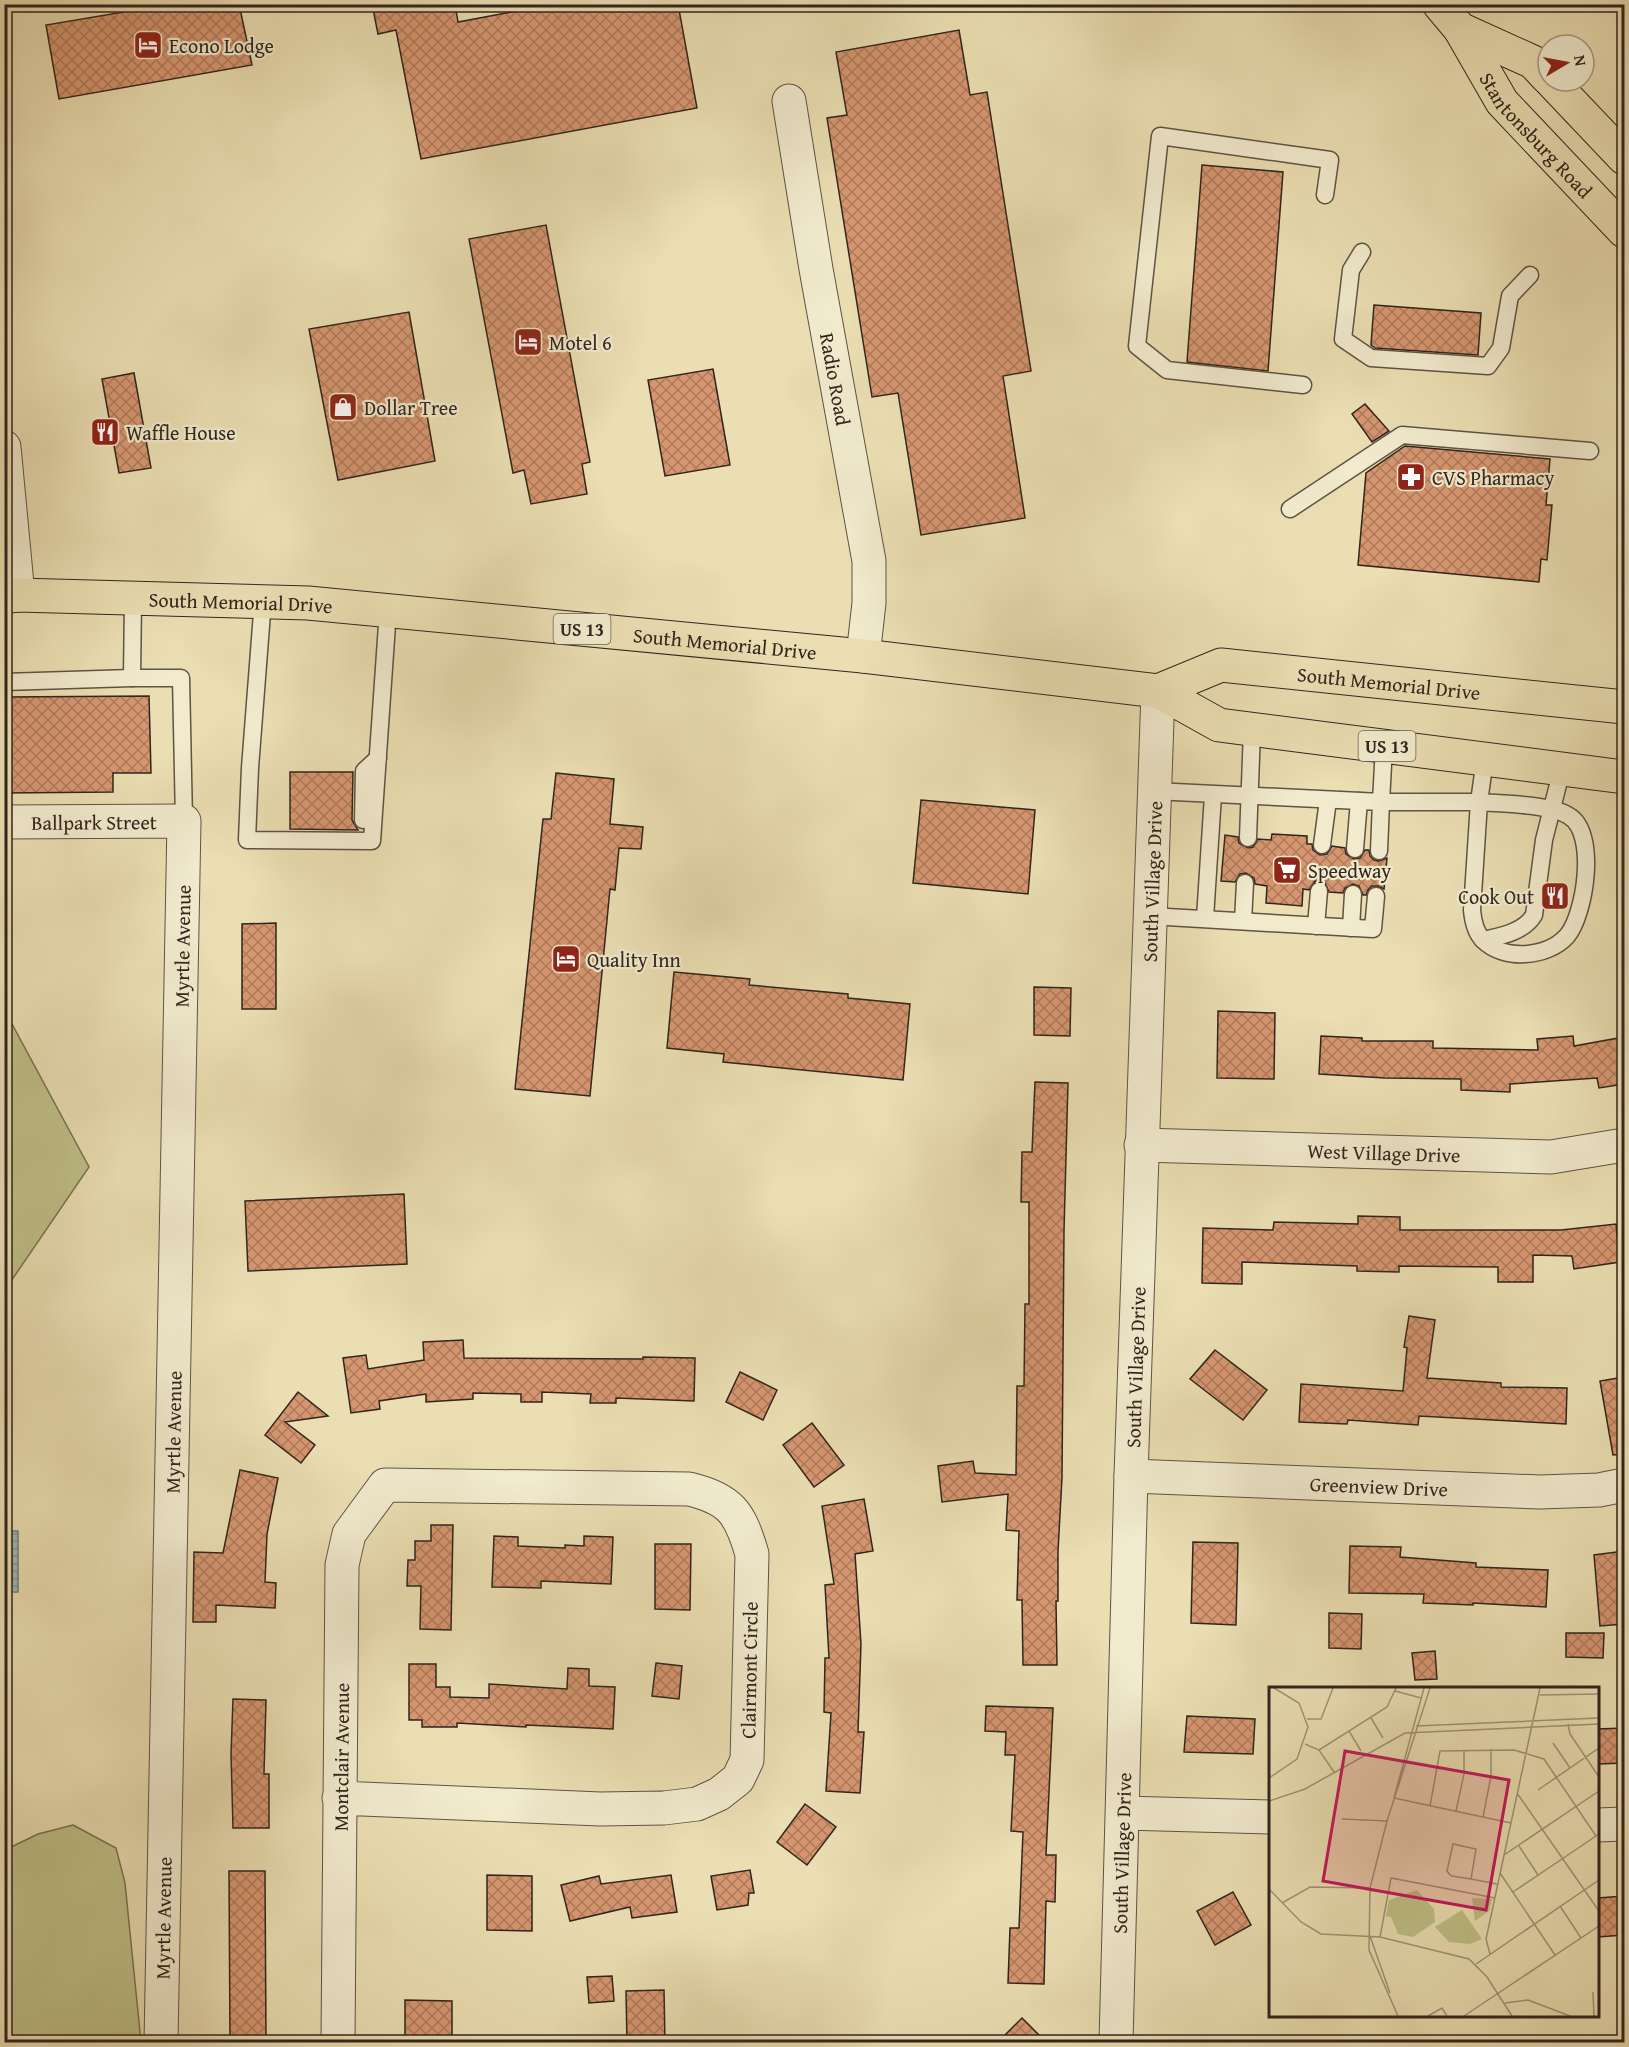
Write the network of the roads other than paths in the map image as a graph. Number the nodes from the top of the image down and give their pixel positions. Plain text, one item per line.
1 (1439, 4) edge
2 (1461, 29) junction
3 (1536, 65) edge
4 (1562, 93) edge
5 (789, 101) dead end
6 (1624, 158) edge
7 (1325, 195) dead end
8 (1624, 231) edge
9 (1362, 252) dead end
10 (1530, 275) dead end
11 (1303, 385) dead end
12 (4, 447) edge
13 (1590, 451) dead end
14 (1290, 509) dead end
15 (11, 596) edge
16 (133, 598) junction
17 (262, 600) junction
18 (388, 610) junction
19 (863, 656) junction
20 (132, 678) junction
21 (4, 682) edge
22 (1158, 691) junction
23 (1624, 707) edge
24 (1252, 730) junction
25 (1384, 746) junction
26 (1485, 759) junction
27 (1562, 769) junction
28 (1624, 777) edge
29 (1154, 792) junction
30 (1213, 795) junction
31 (1250, 797) junction
32 (1328, 800) junction
33 (1359, 801) junction
34 (1381, 802) junction
35 (1479, 802) junction
36 (1553, 810) junction
37 (184, 821) junction
38 (4, 822) edge
39 (1248, 838) dead end
40 (1322, 845) dead end
41 (1355, 849) dead end
42 (1379, 851) dead end
43 (1245, 883) dead end
44 (1319, 891) dead end
45 (1353, 894) dead end
46 (1376, 896) dead end
47 (1150, 916) junction
48 (1204, 918) junction
49 (1243, 921) junction
50 (1316, 926) junction
51 (1351, 928) junction
52 (1483, 940) junction
53 (1141, 1145) junction
54 (1624, 1145) edge
55 (1131, 1476) junction
56 (385, 1485) joint
57 (1624, 1485) edge
58 (339, 1798) junction
59 (1123, 1813) junction
60 (1269, 1817) edge
61 (1624, 1824) edge
62 (1599, 1825) edge
63 (161, 2043) edge
64 (338, 2043) edge
65 (1116, 2043) edge

1 - 2 main road, Stantonsburg Road
2 - 3 main road, Stantonsburg Road
2 - 8 main road, Stantonsburg Road
4 - 6 main road, Stantonsburg Road
5 - 19 street, Radio Road
7 - 11 lane
9 - 10 lane
12 - 15 street
13 - 14 lane
15 - 16 main road, South Memorial Drive / US 13
16 - 17 main road, South Memorial Drive / US 13
16 - 20 lane
17 - 18 main road, South Memorial Drive / US 13
17 - 18 lane
18 - 19 main road, South Memorial Drive / US 13
19 - 22 main road, South Memorial Drive / US 13
20 - 21 lane
20 - 37 lane
22 - 23 main road, South Memorial Drive / US 13
22 - 24 main road, South Memorial Drive / US 13
22 - 29 street, South Village Drive
24 - 25 main road, South Memorial Drive / US 13
24 - 31 lane
25 - 26 main road, South Memorial Drive / US 13
25 - 34 lane
26 - 27 main road, South Memorial Drive / US 13
26 - 35 lane
27 - 28 main road, South Memorial Drive / US 13
27 - 36 lane
29 - 30 lane
29 - 47 street, South Village Drive
30 - 31 lane
30 - 48 lane
31 - 32 lane
31 - 39 lane
32 - 33 lane
32 - 40 lane
33 - 34 lane
33 - 41 lane
34 - 35 lane
34 - 42 lane
35 - 36 lane
35 - 52 lane
36 - 52 lane
36 - 52 lane
37 - 38 street, Ballpark Street
37 - 63 street, Myrtle Avenue
43 - 49 lane
44 - 50 lane
45 - 51 lane
46 - 51 lane
47 - 48 lane
47 - 53 street, South Village Drive
48 - 49 lane
49 - 50 lane
50 - 51 lane
53 - 54 street, West Village Drive
53 - 55 street, South Village Drive
55 - 57 street, Greenview Drive
55 - 59 street, South Village Drive
56 - 58 street, Montclair Avenue
56 - 58 street, Clairmont Circle
58 - 64 street, Montclair Avenue
59 - 60 street
59 - 65 street, South Village Drive
61 - 62 street

